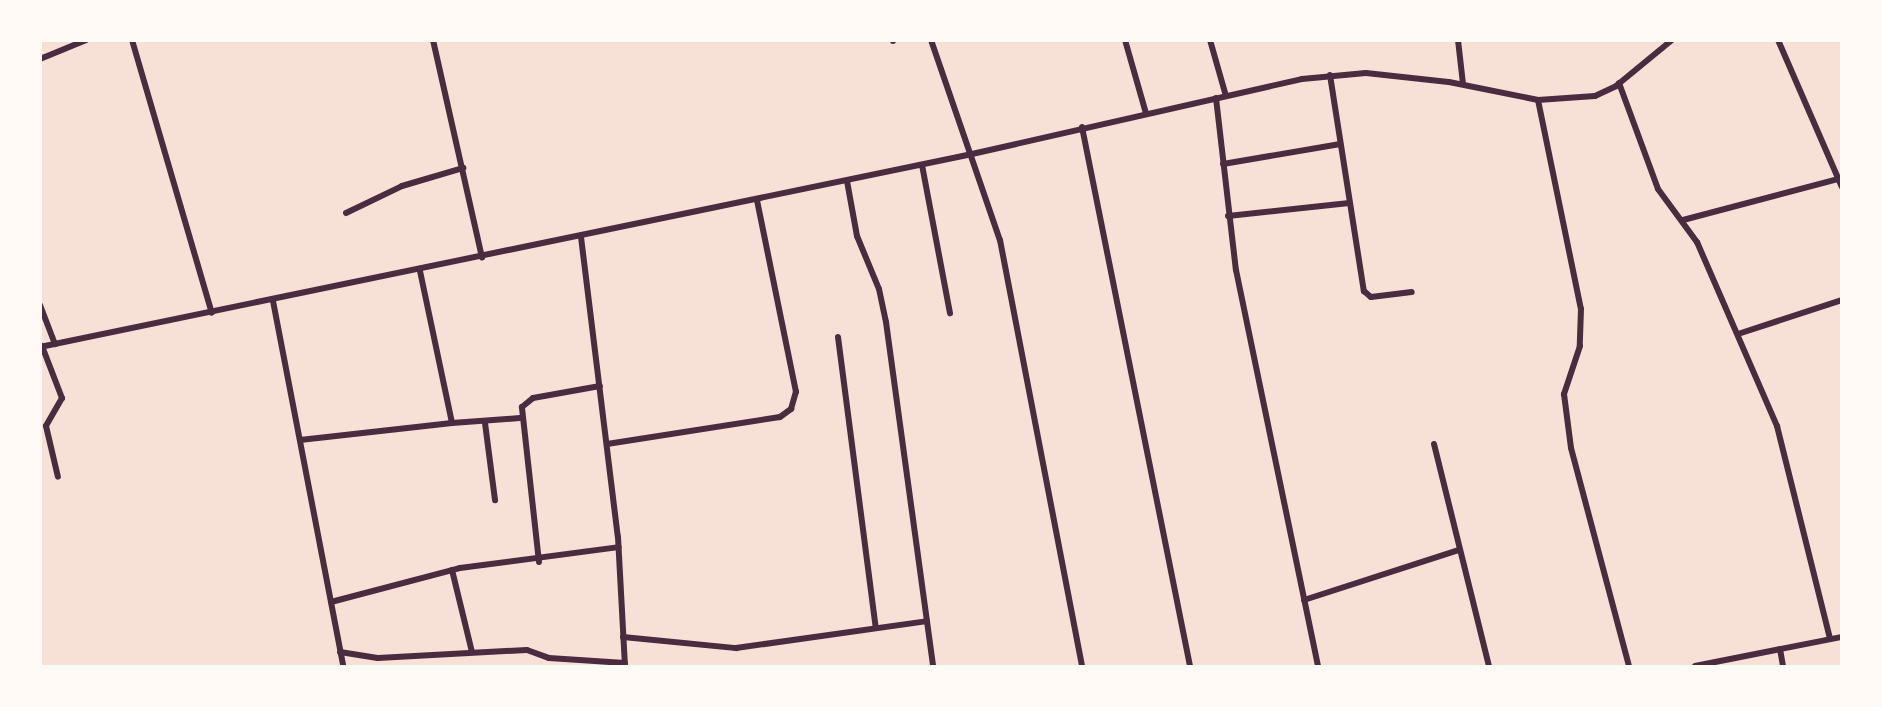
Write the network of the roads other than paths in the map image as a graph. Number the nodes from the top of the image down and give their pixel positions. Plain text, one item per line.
1 (86, 40) edge
2 (132, 40) edge
3 (433, 40) edge
4 (931, 40) edge
5 (1125, 40) edge
6 (1210, 40) edge
7 (1458, 40) edge
8 (1672, 40) edge
9 (1778, 40) edge
10 (40, 59) edge
11 (1330, 75) junction
12 (1619, 83) junction
13 (1463, 84) junction
14 (1227, 96) junction
15 (1216, 98) junction
16 (1538, 100) junction
17 (1146, 113) junction
18 (1082, 127) junction
19 (1340, 144) junction
20 (972, 154) junction
21 (1223, 164) junction
22 (922, 165) junction
23 (462, 168) junction
24 (1838, 179) junction
25 (847, 181) junction
26 (1842, 187) edge
27 (757, 200) junction
28 (1349, 203) junction
29 (346, 213) dead end
30 (1228, 216) junction
31 (1683, 220) junction
32 (581, 237) junction
33 (482, 258) junction
34 (420, 271) junction
35 (1413, 292) dead end
36 (1842, 300) edge
37 (273, 301) junction
38 (40, 305) edge
39 (212, 313) junction
40 (950, 313) dead end
41 (1738, 334) junction
42 (838, 337) dead end
43 (55, 344) junction
44 (41, 346) edge
45 (600, 387) junction
46 (520, 417) junction
47 (452, 423) junction
48 (485, 423) junction
49 (300, 440) junction
50 (607, 444) junction
51 (1434, 444) dead end
52 (58, 477) dead end
53 (495, 500) dead end
54 (619, 547) junction
55 (1459, 550) junction
56 (539, 562) junction
57 (452, 570) junction
58 (1304, 600) junction
59 (331, 602) junction
60 (927, 621) junction
61 (876, 628) junction
62 (1842, 636) edge
63 (623, 637) junction
64 (1830, 639) junction
65 (1780, 649) junction
66 (340, 652) junction
67 (472, 652) junction
68 (625, 665) edge
69 (343, 666) edge
70 (933, 666) edge
71 (1082, 666) edge
72 (1190, 666) edge
73 (1318, 666) edge
74 (1489, 666) edge
75 (1629, 666) edge
76 (1695, 666) edge
77 (1783, 666) edge

1 - 10 street
2 - 39 street
3 - 23 street
4 - 20 street
5 - 17 street
6 - 14 street
7 - 13 street
8 - 12 street
9 - 24 street
11 - 13 street
11 - 14 street
11 - 19 street
12 - 16 street
12 - 31 street
13 - 16 street
14 - 15 street
15 - 17 street
15 - 21 street
16 - 75 street
17 - 18 street
18 - 20 street
18 - 72 street
19 - 21 street
19 - 28 street
20 - 22 street
20 - 71 street
21 - 30 street
22 - 25 street
22 - 40 street
23 - 29 street
23 - 33 street
24 - 26 street
24 - 31 street
25 - 27 street
25 - 60 street
27 - 32 street
27 - 50 street
28 - 30 street
28 - 35 street
30 - 58 street
31 - 41 street
32 - 33 street
32 - 45 street
33 - 34 street
34 - 37 street
34 - 47 street
36 - 41 street
37 - 39 street
37 - 49 street
38 - 43 street
39 - 43 street
41 - 64 street
42 - 61 street
43 - 44 street
44 - 52 street
45 - 46 street
45 - 50 street
46 - 48 street
46 - 56 street
47 - 48 street
47 - 49 street
48 - 53 street
49 - 59 street
50 - 54 street
51 - 55 street
54 - 56 street
54 - 63 street
55 - 58 street
55 - 74 street
56 - 57 street
57 - 59 street
57 - 67 street
58 - 73 street
59 - 66 street
60 - 61 street
60 - 70 street
61 - 63 street
62 - 64 street
63 - 68 street
64 - 65 street
65 - 76 street
65 - 77 street
66 - 67 street
66 - 69 street
67 - 68 street

